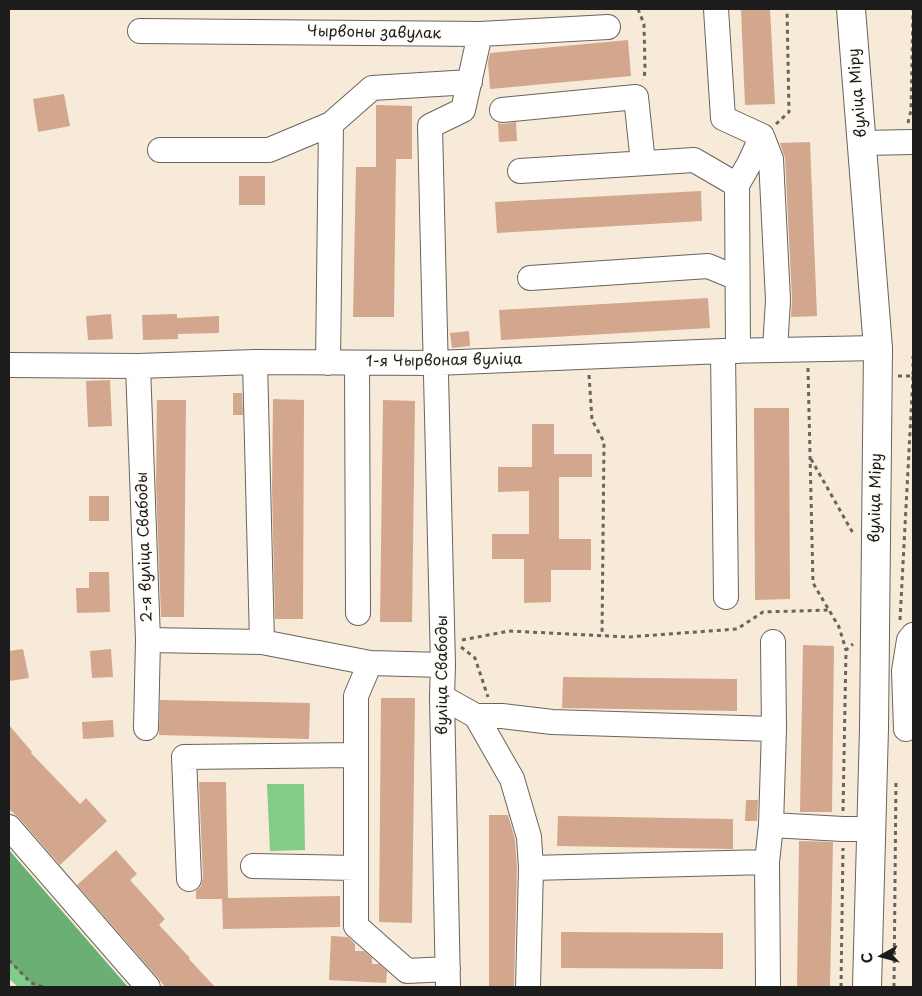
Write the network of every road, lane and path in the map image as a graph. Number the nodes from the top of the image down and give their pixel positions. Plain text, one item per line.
1 (638, 9) edge
2 (716, 9) edge
3 (787, 9) edge
4 (851, 9) edge
5 (913, 9) edge
6 (608, 27) dead end
7 (140, 31) dead end
8 (480, 34) junction
9 (470, 82) junction
10 (636, 97) junction
11 (502, 110) dead end
12 (911, 110) dead end
13 (331, 124) junction
14 (762, 136) junction
15 (862, 142) junction
16 (913, 142) edge
17 (160, 150) dead end
18 (643, 164) junction
19 (520, 171) dead end
20 (737, 185) junction
21 (530, 278) dead end
22 (737, 278) junction
23 (878, 348) junction
24 (775, 350) junction
25 (730, 351) junction
26 (913, 356) edge
27 (255, 362) junction
28 (328, 363) junction
29 (357, 363) junction
30 (436, 363) junction
31 (808, 363) dead end
32 (9, 365) edge
33 (138, 366) junction
34 (589, 372) dead end
35 (890, 376) dead end
36 (913, 376) edge
37 (912, 432) edge
38 (810, 458) junction
39 (856, 538) dead end
40 (726, 596) dead end
41 (830, 610) junction
42 (358, 613) dead end
43 (907, 632) edge
44 (602, 636) junction
45 (148, 640) junction
46 (262, 642) junction
47 (773, 642) dead end
48 (846, 650) dead end
49 (370, 663) junction
50 (443, 665) junction
51 (442, 697) junction
52 (485, 716) junction
53 (146, 728) dead end
54 (774, 728) junction
55 (874, 728) junction
56 (910, 729) edge
57 (356, 755) junction
58 (896, 776) dead end
59 (771, 825) junction
60 (9, 827) edge
61 (870, 829) junction
62 (767, 862) junction
63 (253, 866) dead end
64 (356, 868) junction
65 (531, 868) junction
66 (189, 880) dead end
67 (9, 960) edge
68 (448, 978) edge
69 (44, 987) edge
70 (148, 987) edge
71 (528, 987) edge
72 (768, 987) edge
73 (866, 987) edge
74 (894, 987) edge

1 - 10 path
2 - 14 street
3 - 14 path
4 - 15 main road, вуліца Міру
5 - 12 path
6 - 8 street, Чырвоны завулак
7 - 8 street, Чырвоны завулак
8 - 9 street
9 - 13 street
9 - 30 street, вуліца Свабоды
10 - 11 street
10 - 18 street
13 - 17 street
13 - 28 street
14 - 20 street
14 - 24 street
15 - 16 street
15 - 23 main road, вуліца Міру
18 - 19 street
18 - 20 street
20 - 22 street
21 - 22 street
22 - 25 street
23 - 24 street, 1-я Чырвоная вуліца
23 - 55 main road, вуліца Міру
24 - 25 street, 1-я Чырвоная вуліца
25 - 30 street, 1-я Чырвоная вуліца
25 - 40 street
26 - 36 path
27 - 28 street, 1-я Чырвоная вуліца
27 - 33 street, 1-я Чырвоная вуліца
27 - 46 street
28 - 29 street, 1-я Чырвоная вуліца
29 - 30 street, 1-я Чырвоная вуліца
29 - 42 street
30 - 50 street, вуліца Свабоды
31 - 38 path
32 - 33 street, 1-я Чырвоная вуліца
33 - 45 street, 2-я вуліца Свабоды
34 - 44 path
35 - 36 path
36 - 37 path
37 - 43 path
38 - 39 path
38 - 41 path
41 - 44 path
41 - 48 path
43 - 56 street
44 - 52 path
45 - 46 street
45 - 53 street, 2-я вуліца Свабоды
46 - 49 street
47 - 54 street
49 - 50 street
49 - 57 street
50 - 51 street, вуліца Свабоды
51 - 52 street
51 - 68 street, вуліца Свабоды
52 - 54 street
52 - 65 street
54 - 59 street
55 - 56 street
55 - 61 main road, вуліца Міру
57 - 64 street
57 - 66 street
58 - 74 path
59 - 61 street
59 - 62 street
60 - 70 street
61 - 73 main road, вуліца Міру
62 - 65 street
62 - 72 street
63 - 64 street
64 - 68 street
65 - 71 street
67 - 69 path

